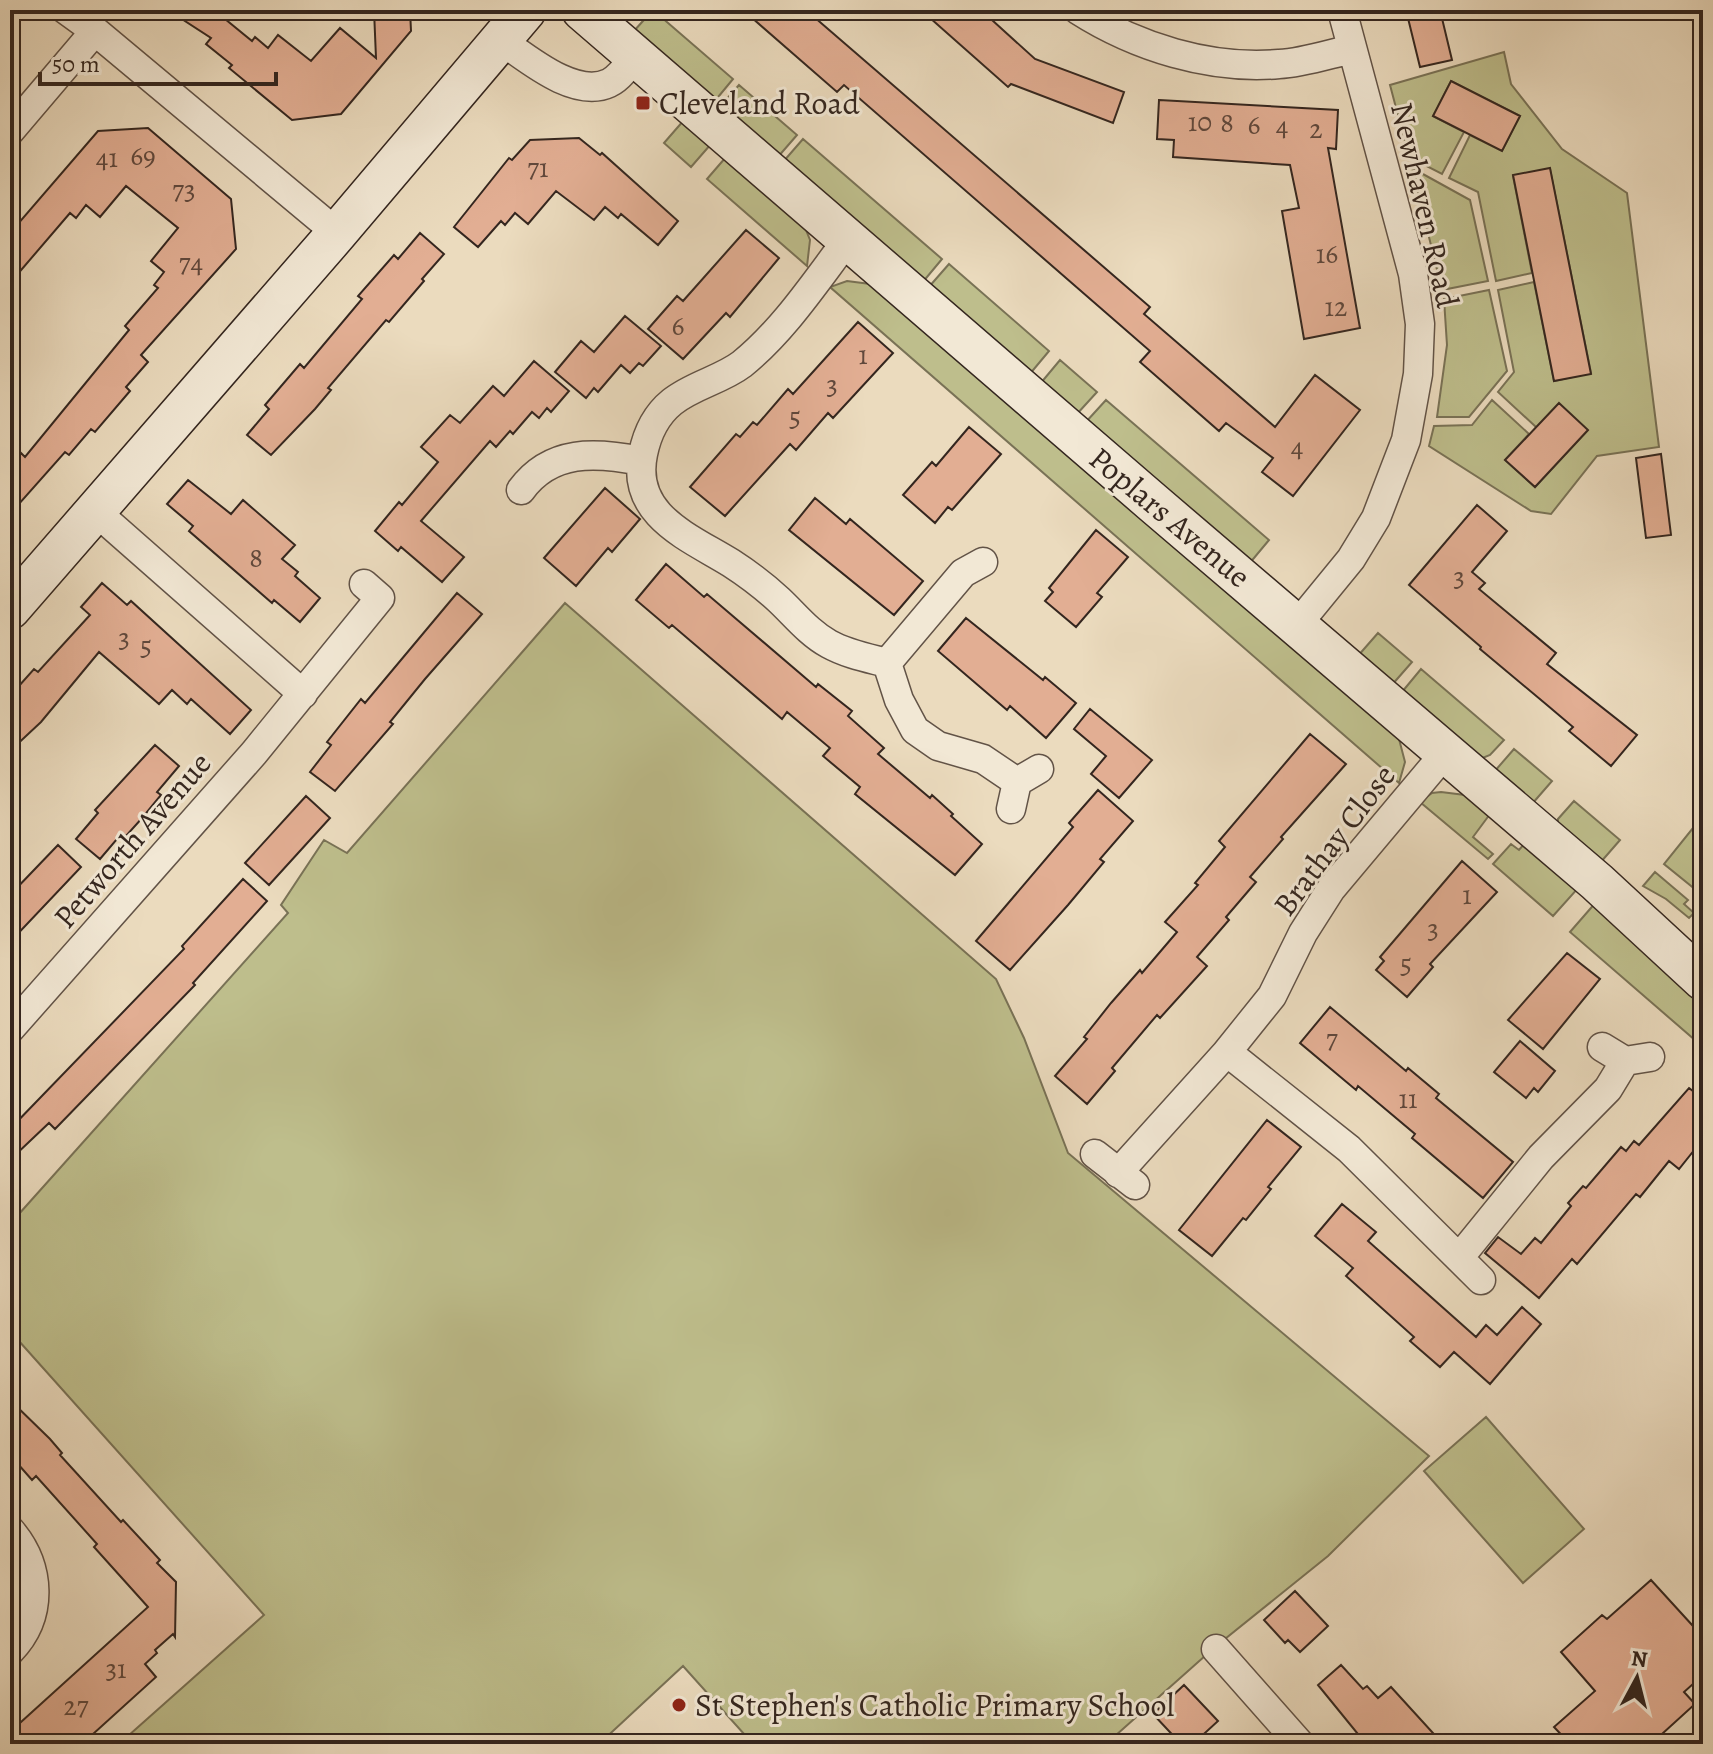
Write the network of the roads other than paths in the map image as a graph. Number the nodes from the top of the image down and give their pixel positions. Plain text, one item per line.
1 (66, 10) edge
2 (526, 10) edge
3 (582, 10) edge
4 (1078, 10) edge
5 (1342, 10) edge
6 (95, 31) junction
7 (502, 41) junction
8 (1352, 49) junction
9 (635, 55) junction
10 (10, 131) edge
11 (337, 233) junction
12 (848, 239) junction
13 (641, 461) junction
14 (518, 497) dead end
15 (94, 510) junction
16 (983, 562) dead end
17 (364, 584) dead end
18 (10, 609) edge
19 (1297, 625) junction
20 (887, 663) junction
21 (303, 694) junction
22 (1446, 752) junction
23 (1022, 786) dead end
24 (1703, 980) edge
25 (10, 1029) edge
26 (1227, 1052) junction
27 (1626, 1055) dead end
28 (1095, 1154) dead end
29 (1459, 1258) junction
30 (1481, 1280) dead end
31 (10, 1530) edge
32 (1216, 1649) dead end
33 (10, 1651) edge
34 (1300, 1744) edge

1 - 6 street
2 - 7 street
3 - 9 street, Poplars Avenue
4 - 8 street
5 - 8 street, Newhaven Road
6 - 10 street
6 - 11 street
7 - 9 street
7 - 11 street
8 - 19 street, Newhaven Road
9 - 12 street, Poplars Avenue
11 - 15 street
12 - 13 street
12 - 19 street, Poplars Avenue
13 - 14 street
13 - 20 street
15 - 18 street
15 - 21 street
16 - 20 street
17 - 21 street, Petworth Avenue
19 - 22 street, Poplars Avenue
20 - 23 street
21 - 25 street, Petworth Avenue
22 - 24 street, Poplars Avenue
22 - 26 street, Brathay Close
26 - 28 street, Brathay Close
26 - 29 street
27 - 29 street
29 - 30 street
31 - 33 street
32 - 34 street

